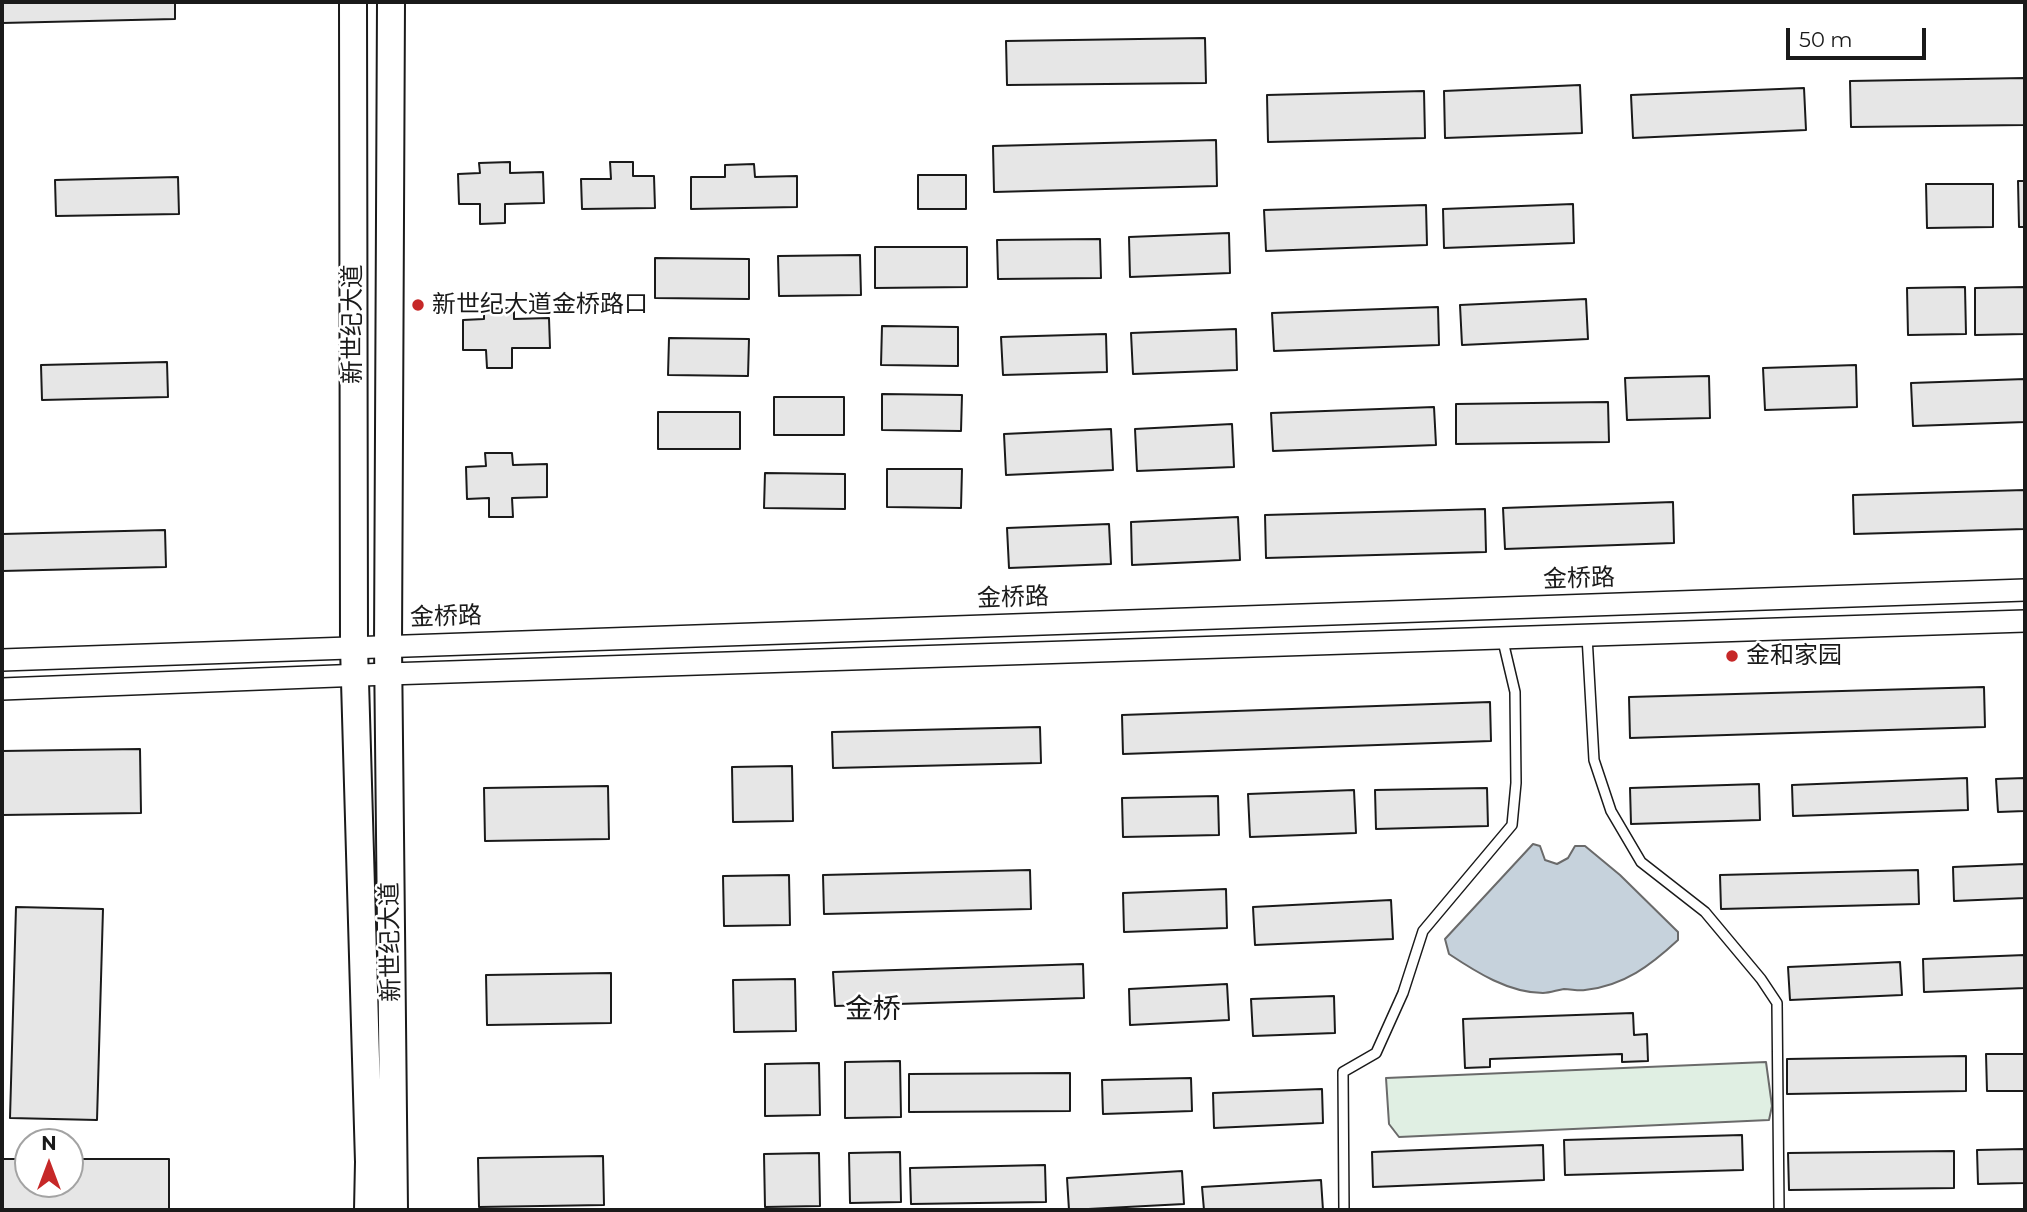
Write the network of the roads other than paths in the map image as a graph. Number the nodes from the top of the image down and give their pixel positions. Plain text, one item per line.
1 (354, 2) edge
2 (391, 2) edge
3 (2025, 590) edge
4 (2025, 621) edge
5 (1587, 634) junction
6 (1502, 637) junction
7 (388, 646) junction
8 (354, 647) junction
9 (2, 660) edge
10 (388, 674) junction
11 (355, 675) junction
12 (2, 690) edge
13 (368, 1210) edge
14 (394, 1210) edge
15 (1345, 1210) edge
16 (1779, 1210) edge

1 - 8 main road, 新世纪大道
2 - 7 main road, 新世纪大道
3 - 7 street, 金桥路
4 - 5 street
5 - 6 street
5 - 16 lane
6 - 10 street
6 - 15 lane
7 - 8 street, 金桥路
7 - 10 main road, 新世纪大道
8 - 9 street, 金桥路
8 - 11 main road, 新世纪大道
10 - 11 street
10 - 14 main road, 新世纪大道
11 - 12 street
11 - 13 main road, 新世纪大道

